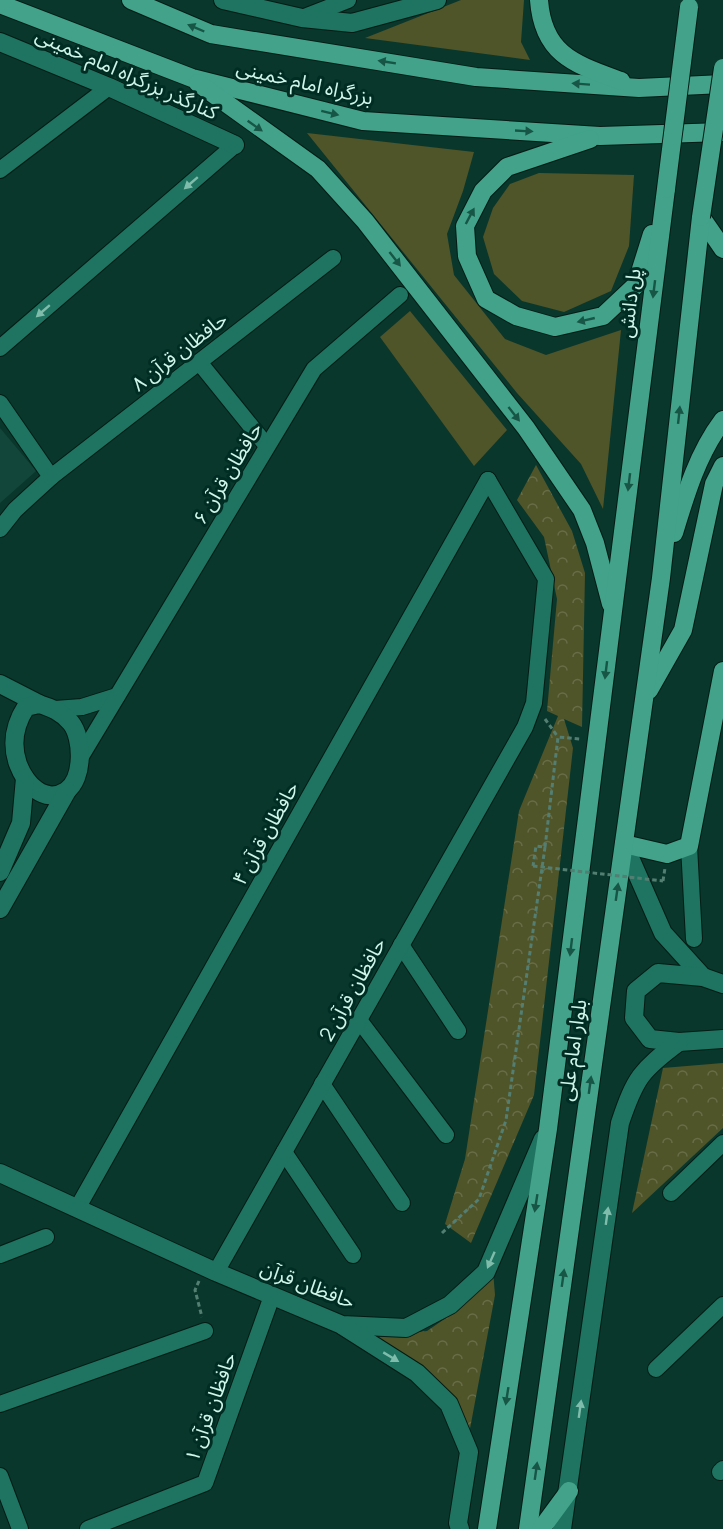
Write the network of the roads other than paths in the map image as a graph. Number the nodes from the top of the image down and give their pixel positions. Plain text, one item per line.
1 (131, 0) edge
2 (223, 0) edge
3 (348, 0) edge
4 (437, 0) edge
5 (539, 0) edge
6 (688, 2) edge
7 (0, 4) edge
8 (302, 18) junction
9 (0, 42) edge
10 (723, 68) edge
11 (192, 78) junction
12 (723, 84) edge
13 (109, 87) junction
14 (639, 88) junction
15 (723, 132) edge
16 (600, 136) junction
17 (235, 145) joint
18 (0, 170) edge
19 (666, 189) junction
20 (701, 217) junction
21 (723, 249) edge
22 (333, 258) dead end
23 (400, 295) dead end
24 (0, 348) edge
25 (199, 362) junction
26 (0, 403) edge
27 (723, 420) edge
28 (267, 446) junction
29 (723, 466) edge
30 (51, 477) junction
31 (488, 480) joint
32 (0, 529) edge
33 (661, 578) junction
34 (613, 612) junction
35 (723, 671) edge
36 (0, 684) edge
37 (117, 696) junction
38 (644, 700) junction
39 (47, 707) junction
40 (7, 733) edge
41 (80, 758) junction
42 (25, 778) junction
43 (68, 791) junction
44 (624, 844) junction
45 (689, 846) junction
46 (0, 872) edge
47 (0, 909) edge
48 (694, 939) dead end
49 (401, 945) junction
50 (703, 977) junction
51 (723, 984) edge
52 (359, 1020) junction
53 (458, 1031) dead end
54 (723, 1039) edge
55 (680, 1042) junction
56 (322, 1084) junction
57 (548, 1129) junction
58 (446, 1135) dead end
59 (723, 1143) edge
60 (284, 1152) junction
61 (0, 1173) edge
62 (671, 1193) dead end
63 (402, 1203) dead end
64 (78, 1206) junction
65 (46, 1237) dead end
66 (0, 1255) edge
67 (353, 1255) dead end
68 (211, 1270) junction
69 (272, 1296) junction
70 (723, 1305) edge
71 (342, 1326) junction
72 (205, 1330) road end
73 (656, 1369) dead end
74 (0, 1404) edge
75 (0, 1476) edge
76 (569, 1491) junction
77 (20, 1529) edge
78 (88, 1529) edge
79 (460, 1529) edge
80 (487, 1529) edge
81 (528, 1529) edge
82 (541, 1529) edge
83 (562, 1529) edge

14 -> 1 highway, بزرگراه امام خمینی
2 - 8 street
3 - 8 street
4 - 8 street
5 - 14 highway
6 - 19 highway, پل دانش, bridge
7 - 11 highway, بزرگراه امام خمینی
9 - 13 street, کنارگذر بزرگراه امام خمینی
10 - 20 highway, bridge
11 -> 16 highway, بزرگراه امام خمینی
11 -> 34 highway
12 - 14 highway, بزرگراه امام خمینی
13 - 17 street, کنارگذر بزرگراه امام خمینی
13 - 18 street
15 - 16 highway, بزرگراه امام خمینی
19 -> 16 highway
17 -> 24 street
19 -> 34 highway, پل دانش
20 - 21 highway
33 -> 20 highway
22 - 25 street, حافظان قرآن ۸
23 - 28 street, حافظان قرآن ۶
25 - 28 street
25 - 30 street, حافظان قرآن ۸
26 - 30 street
27 - 33 highway
28 - 37 street, حافظان قرآن ۶
29 - 38 highway
30 - 32 street, حافظان قرآن ۸
31 - 49 street, حافظان قرآن 2
31 - 64 street, حافظان قرآن ۴
33 - 38 highway, بلوار امام علی
34 -> 57 highway, بلوار امام علی
35 - 45 highway
36 - 39 street
37 - 39 street
37 - 41 street, حافظان قرآن ۶
38 - 44 highway, بلوار امام علی
39 - 40 street
39 - 41 street
40 - 42 street
41 - 43 street
42 - 43 street
42 - 46 street
43 - 47 street
44 - 45 highway
44 - 50 street
81 -> 44 highway, بلوار امام علی
45 - 48 street
49 - 52 street, حافظان قرآن 2
49 - 53 street
50 - 51 street
50 - 55 street
52 - 56 street, حافظان قرآن 2
52 - 58 street
54 - 55 street
76 -> 55 street
56 - 60 street, حافظان قرآن 2
56 - 63 street
57 -> 71 street, حافظان قرآن
57 -> 80 highway, بلوار امام علی
59 - 62 street
60 - 67 street
60 - 68 street, حافظان قرآن 2
61 - 64 street, حافظان قرآن
64 - 68 street, حافظان قرآن
65 - 66 street
68 - 69 street, حافظان قرآن
69 - 71 street, حافظان قرآن
69 - 78 street, حافظان قرآن ۱
70 - 73 street
71 -> 79 street
72 - 74 street
75 - 77 street
76 - 82 highway
76 - 83 street

